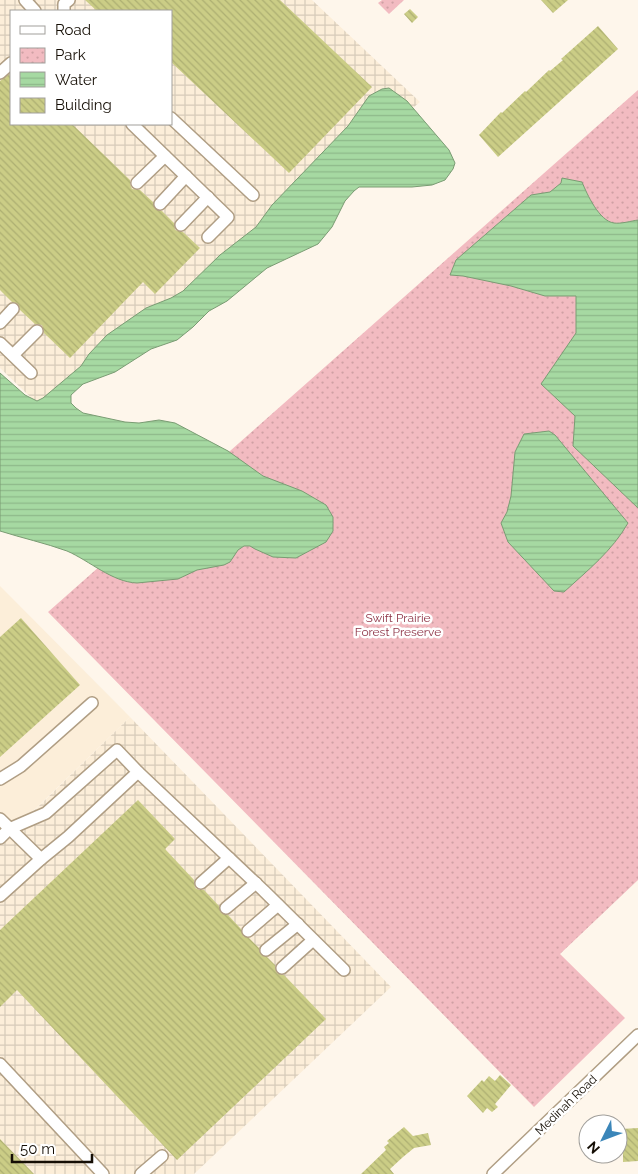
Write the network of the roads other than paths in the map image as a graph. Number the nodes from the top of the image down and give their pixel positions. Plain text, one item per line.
1 (25, 0) edge
2 (34, 10) edge
3 (10, 64) edge
4 (0, 73) edge
5 (172, 119) edge
6 (133, 125) edge
7 (165, 156) junction
8 (186, 176) junction
9 (137, 184) dead end
10 (253, 195) dead end
11 (208, 197) junction
12 (160, 204) dead end
13 (181, 225) dead end
14 (208, 237) dead end
15 (14, 309) dead end
16 (0, 323) edge
17 (37, 331) dead end
18 (0, 343) edge
19 (12, 355) junction
20 (31, 373) dead end
21 (92, 703) dead end
22 (138, 772) junction
23 (0, 779) edge
24 (0, 819) edge
25 (9, 829) junction
26 (0, 838) edge
27 (229, 858) junction
28 (40, 859) junction
29 (256, 883) junction
30 (201, 884) dead end
31 (0, 896) edge
32 (278, 905) junction
33 (226, 908) dead end
34 (298, 924) junction
35 (248, 931) dead end
36 (313, 940) junction
37 (266, 950) dead end
38 (282, 968) dead end
39 (344, 970) dead end
40 (638, 1035) edge
41 (0, 1064) edge
42 (162, 1156) dead end
43 (104, 1174) edge
44 (141, 1174) edge
45 (494, 1174) edge

1 - 2 street
3 - 4 street
5 - 10 street
6 - 7 street
7 - 8 street
7 - 9 street
8 - 11 street
8 - 12 street
11 - 13 street
11 - 14 street
15 - 16 street
17 - 19 street
18 - 19 street
19 - 20 street
21 - 23 street
22 - 25 street
22 - 27 street
22 - 28 street
24 - 25 street
25 - 26 street
25 - 28 street
27 - 29 street
27 - 30 street
28 - 31 street
29 - 32 street
29 - 33 street
32 - 34 street
32 - 35 street
34 - 36 street
34 - 37 street
36 - 38 street
36 - 39 street
40 - 45 street, Medinah Road
41 - 43 street
42 - 44 street

